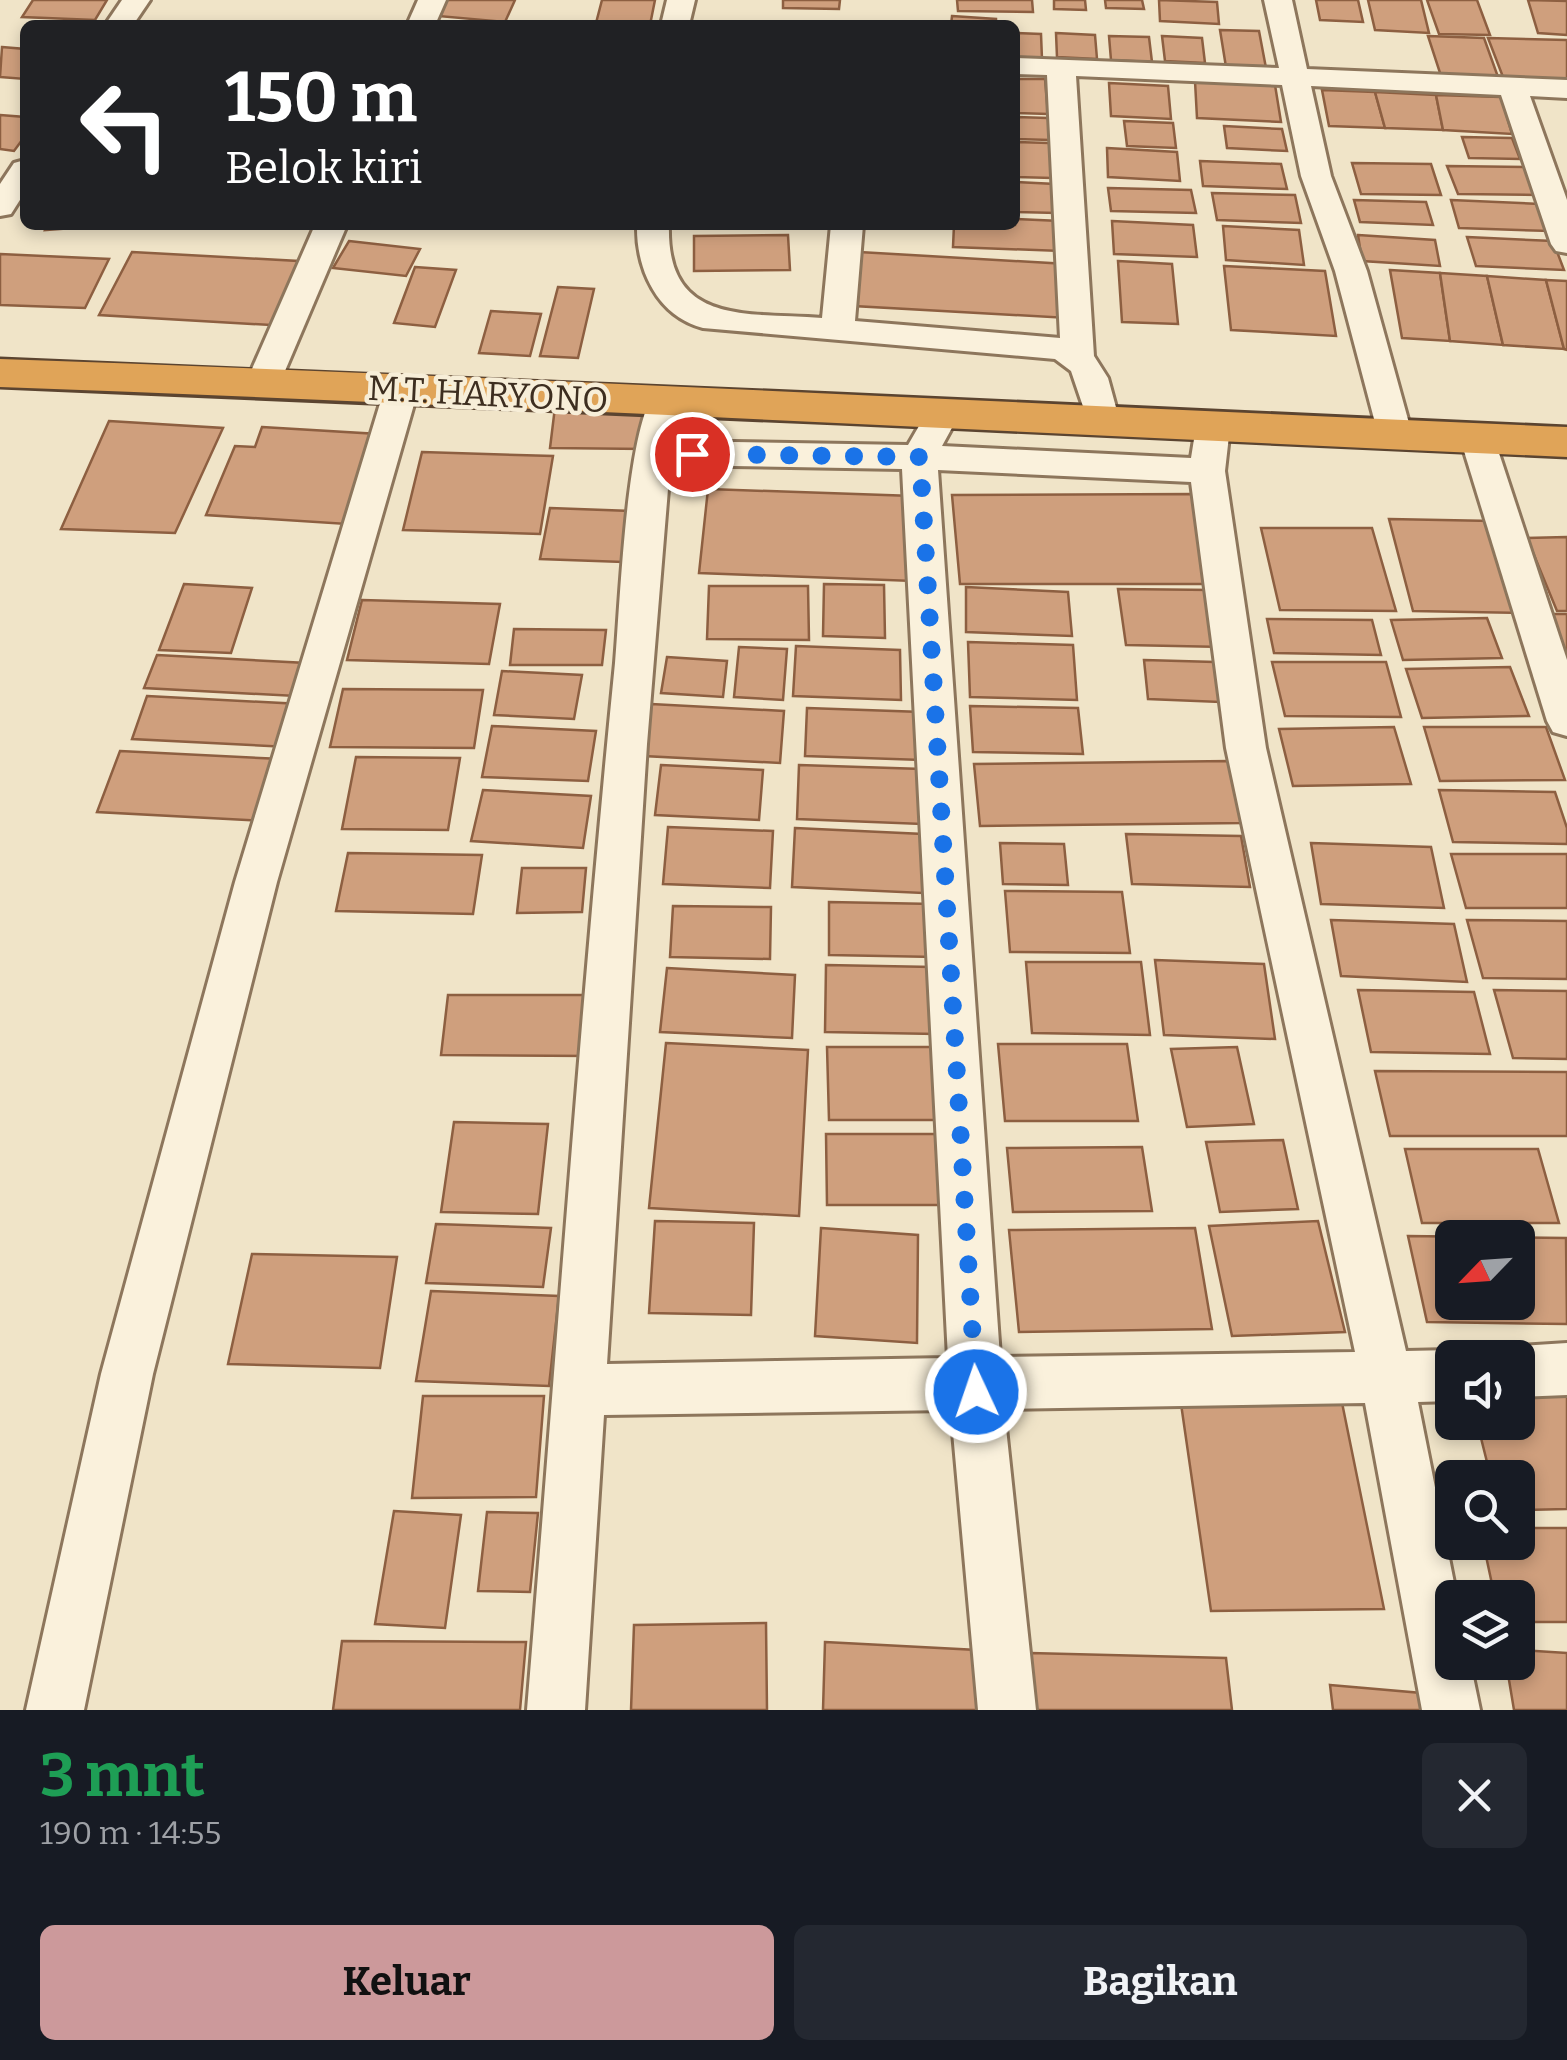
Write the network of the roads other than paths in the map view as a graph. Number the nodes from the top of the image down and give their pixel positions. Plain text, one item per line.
1 (1278, 0) edge
2 (1020, 66) edge
3 (1061, 67) junction
4 (1292, 76) junction
5 (1512, 86) junction
6 (1567, 89) edge
7 (20, 177) edge
8 (0, 207) edge
9 (329, 230) edge
10 (652, 230) edge
11 (846, 230) edge
12 (1567, 244) edge
13 (838, 327) junction
14 (1078, 354) junction
15 (0, 373) edge
16 (262, 384) junction
17 (402, 387) junction
18 (665, 403) junction
19 (942, 414) junction
20 (1103, 422) junction
21 (1395, 434) junction
22 (1476, 438) junction
23 (1567, 442) edge
24 (1210, 449) junction
25 (654, 454) junction
26 (920, 457) junction
27 (1567, 721) edge
28 (1567, 1369) edge
29 (1535, 1371) edge
30 (1435, 1377) edge
31 (1387, 1379) junction
32 (976, 1384) junction
33 (579, 1390) junction
34 (54, 1710) edge
35 (556, 1710) edge
36 (1006, 1710) edge
37 (1451, 1710) edge

1 - 4 street
2 - 3 street
3 - 4 street
3 - 14 street
4 - 5 street
4 - 21 street
5 - 6 street
5 - 12 street
7 - 8 street
9 - 16 street
10 - 13 street
11 - 13 street
13 - 14 street
14 - 20 street
15 - 16 highway, M.T. HARYONO
16 - 17 highway, M.T. HARYONO
17 - 18 highway, M.T. HARYONO
17 - 34 street
18 - 19 highway, M.T. HARYONO
18 - 25 street
19 - 20 highway, M.T. HARYONO
19 - 26 street
20 - 24 highway, M.T. HARYONO
21 - 22 highway, M.T. HARYONO
21 - 24 highway, M.T. HARYONO
22 - 23 highway, M.T. HARYONO
22 - 27 street
24 - 26 street
24 - 31 street
25 - 26 street
25 - 33 street
26 - 32 street
28 - 29 street
30 - 31 street
31 - 32 street
31 - 37 street
32 - 33 street
32 - 36 street
33 - 35 street

